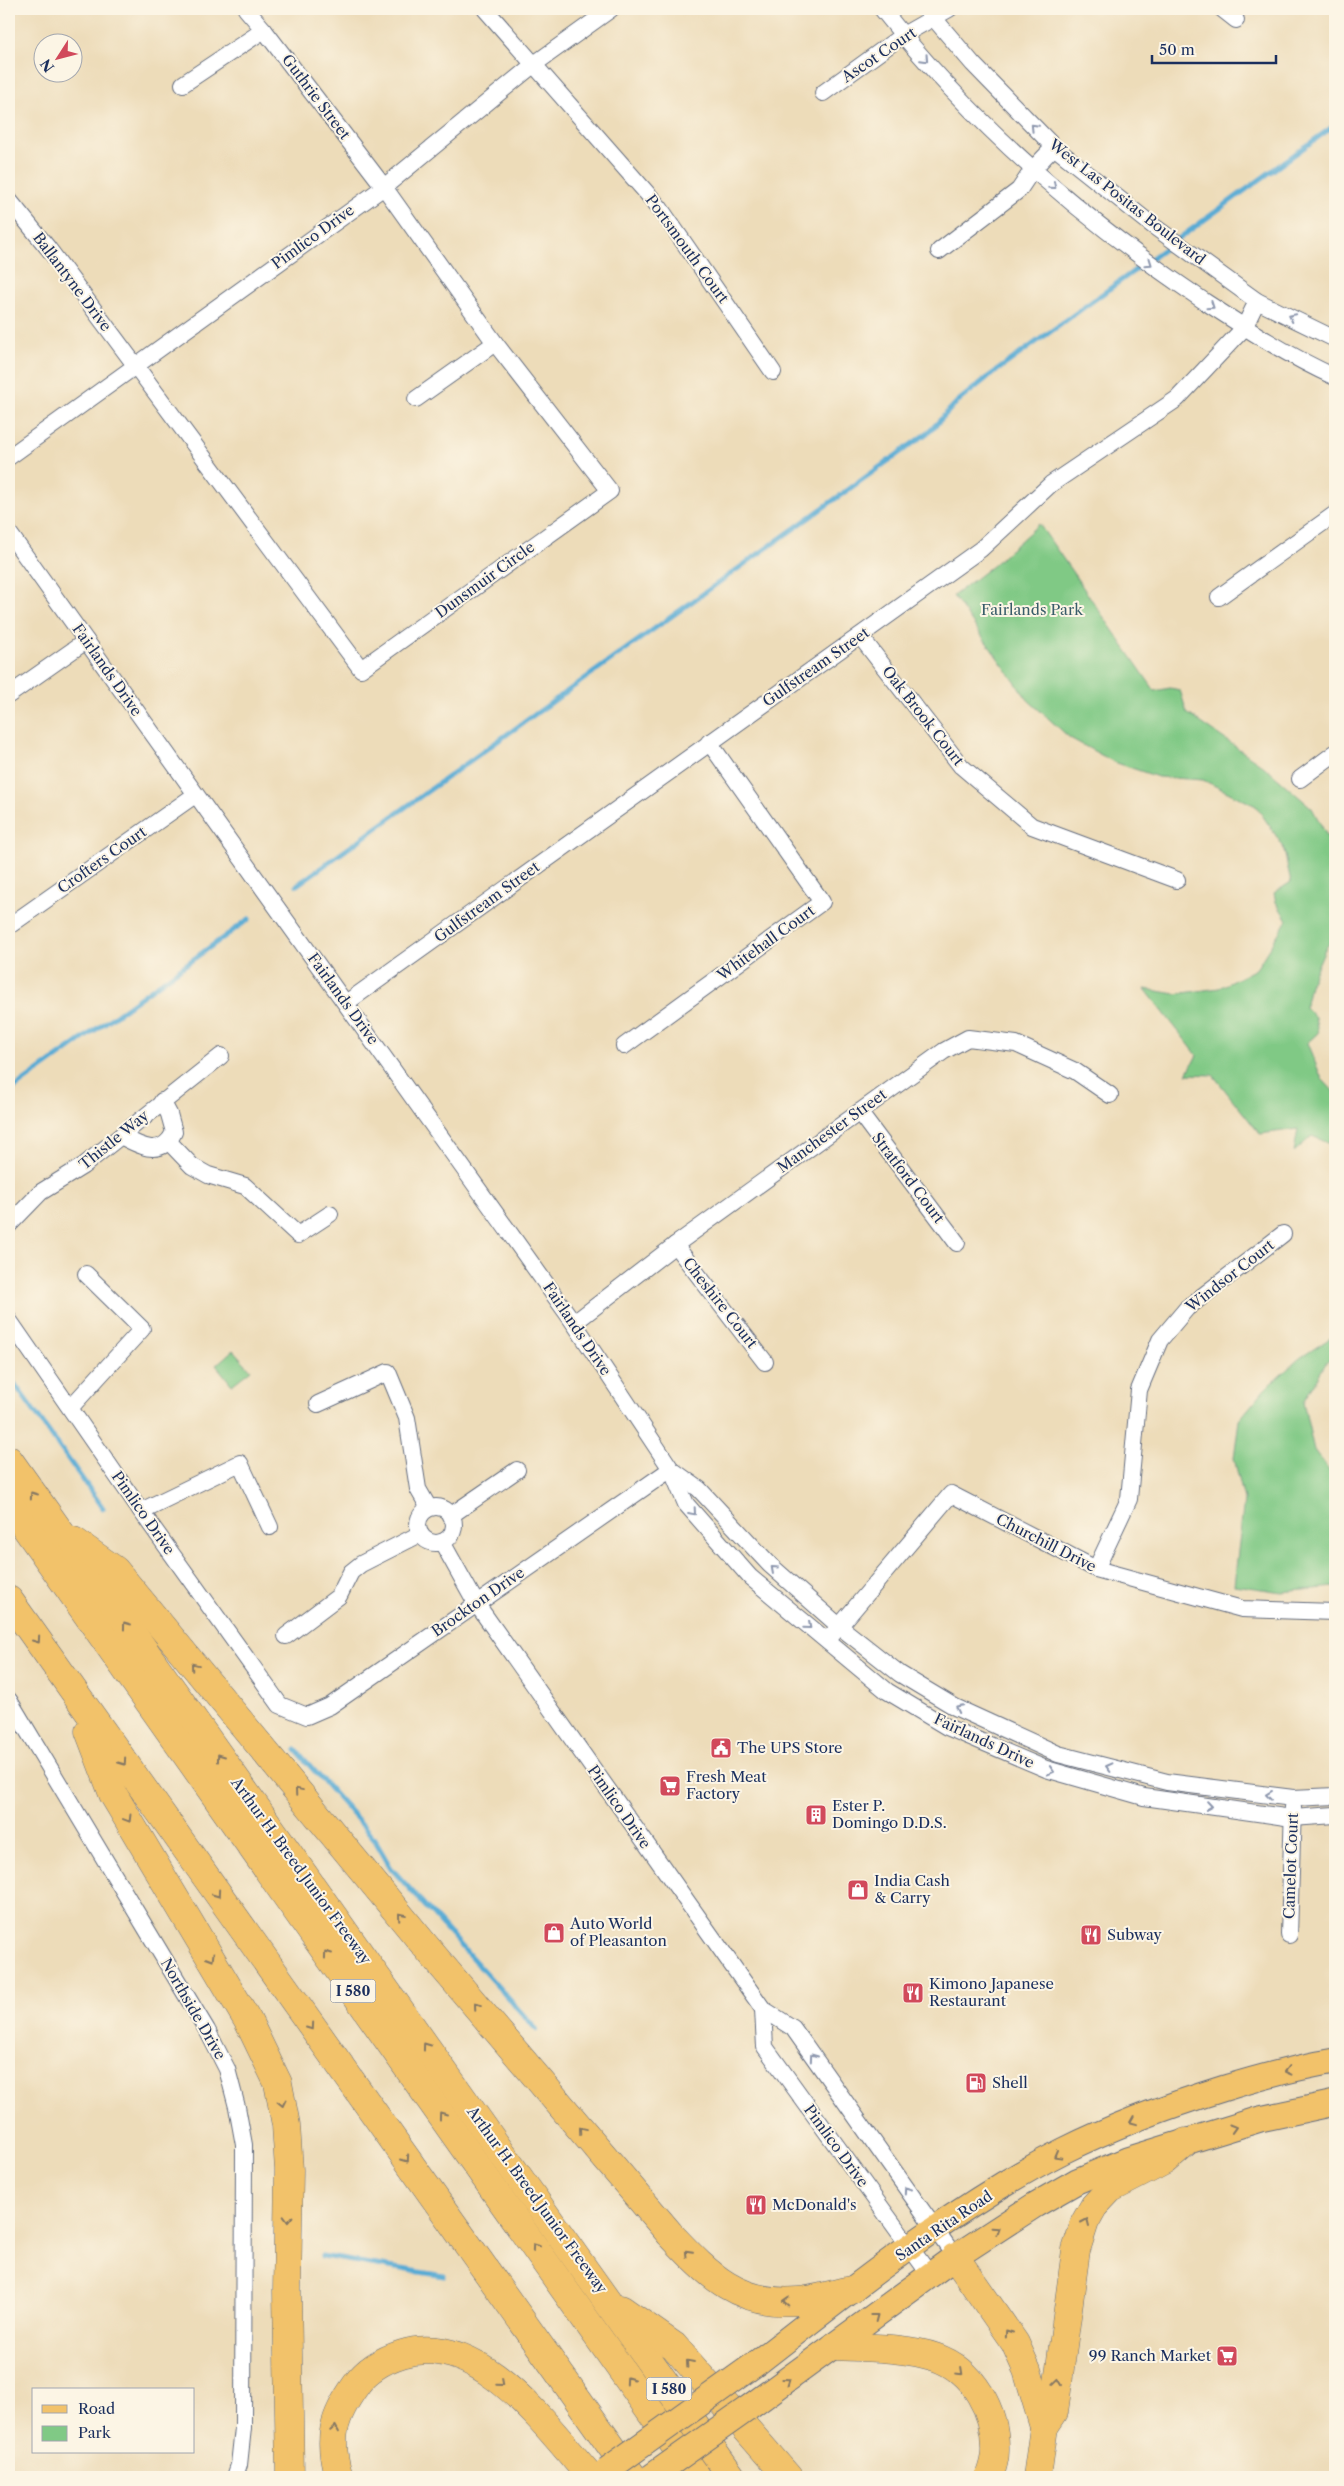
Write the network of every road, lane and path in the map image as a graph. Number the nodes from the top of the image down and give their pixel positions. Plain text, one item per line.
1 (246, 9) edge
2 (484, 9) edge
3 (611, 9) edge
4 (882, 9) edge
5 (949, 9) edge
6 (1222, 9) edge
7 (931, 14) edge
8 (1236, 20) dead end
9 (264, 30) junction
10 (903, 36) junction
11 (533, 65) junction
12 (183, 84) dead end
13 (823, 94) dead end
14 (1054, 147) junction
15 (1033, 169) junction
16 (384, 187) junction
17 (11, 208) edge
18 (939, 251) dead end
19 (1257, 301) junction
20 (1244, 328) junction
21 (1335, 339) edge
22 (496, 343) junction
23 (135, 365) junction
24 (773, 372) dead end
25 (1335, 378) edge
26 (416, 399) dead end
27 (9, 457) edge
28 (1335, 514) edge
29 (9, 533) edge
30 (1219, 597) dead end
31 (860, 636) junction
32 (86, 640) junction
33 (9, 695) edge
34 (709, 742) junction
35 (1335, 753) edge
36 (1300, 779) dead end
37 (195, 795) junction
38 (1177, 880) dead end
39 (9, 926) edge
40 (346, 1003) junction
41 (624, 1046) dead end
42 (221, 1056) dead end
43 (1110, 1095) dead end
44 (162, 1101) junction
45 (859, 1112) junction
46 (122, 1136) junction
47 (169, 1142) junction
48 (330, 1214) dead end
49 (9, 1225) edge
50 (1283, 1234) dead end
51 (957, 1243) dead end
52 (675, 1244) junction
53 (86, 1274) dead end
54 (9, 1320) edge
55 (574, 1323) junction
56 (765, 1362) dead end
57 (318, 1404) dead end
58 (71, 1407) junction
59 (9, 1460) edge
60 (671, 1469) junction
61 (517, 1470) dead end
62 (9, 1504) edge
63 (429, 1508) junction
64 (141, 1511) junction
65 (450, 1516) junction
66 (270, 1527) dead end
67 (57, 1529) junction
68 (420, 1534) junction
69 (442, 1542) junction
70 (1096, 1569) junction
71 (9, 1600) edge
72 (476, 1603) junction
73 (1335, 1612) edge
74 (839, 1626) junction
75 (286, 1636) dead end
76 (827, 1642) junction
77 (74, 1694) junction
78 (9, 1700) edge
79 (280, 1705) joint
80 (1335, 1796) edge
81 (1293, 1798) junction
82 (1335, 1816) edge
83 (1292, 1818) junction
84 (1289, 1935) dead end
85 (763, 2009) junction
86 (1335, 2061) edge
87 (1335, 2103) edge
88 (1186, 2142) junction
89 (935, 2230) junction
90 (910, 2248) junction
91 (955, 2257) junction
92 (930, 2275) junction
93 (851, 2290) junction
94 (607, 2299) junction
95 (835, 2346) junction
96 (1044, 2427) junction
97 (235, 2477) edge
98 (290, 2477) edge
99 (339, 2477) edge
100 (591, 2477) edge
101 (596, 2477) edge
102 (633, 2477) edge
103 (651, 2477) edge
104 (698, 2477) edge
105 (732, 2477) edge
106 (788, 2477) edge
107 (990, 2477) edge
108 (1037, 2477) edge

1 - 9 street, Guthrie Street
2 - 11 street
3 - 11 street, Pimlico Drive
4 - 10 street
5 - 7 street, Ascot Court
6 - 8 street
7 - 10 street, Ascot Court
14 -> 7 street, West Las Positas Boulevard
9 - 12 street
9 - 16 street, Guthrie Street
10 - 13 street, Ascot Court
10 -> 15 street
11 - 16 street, Pimlico Drive
11 - 24 street, Portsmouth Court
14 - 15 street
14 - 19 street, West Las Positas Boulevard
15 - 18 street
15 -> 20 street
16 - 22 street, Dunsmuir Circle
16 - 23 street, Pimlico Drive
17 - 23 street, Ballantyne Drive
19 - 20 street, Gulfstream Street
21 -> 19 street, West Las Positas Boulevard
20 - 25 street
20 - 31 street, Gulfstream Street
22 - 23 street, Dunsmuir Circle
22 - 26 street
23 - 27 street, Pimlico Drive
28 - 30 street
29 - 32 street, Fairlands Drive
31 - 34 street, Gulfstream Street
31 - 38 street, Oak Brook Court
32 - 33 street
32 - 37 street, Fairlands Drive
34 - 40 street, Gulfstream Street
34 - 41 street, Whitehall Court
35 - 36 street
37 - 39 street, Crofters Court
37 - 40 street, Fairlands Drive
40 - 55 street, Fairlands Drive
42 - 44 street, Thistle Way
43 - 45 street, Manchester Street
44 - 46 street, Thistle Way
44 - 47 street
45 - 51 street, Stratford Court
45 - 52 street, Manchester Street
46 - 47 street
46 - 49 street, Thistle Way
47 - 48 street
50 - 70 street, Windsor Court
52 - 55 street, Manchester Street
52 - 56 street, Cheshire Court
53 - 58 street
54 - 58 street, Pimlico Drive
55 - 60 street, Fairlands Drive
57 - 63 street
58 - 64 street, Pimlico Drive
67 -> 59 highway, Arthur H. Breed Junior Freeway / I 580
60 - 72 street, Brockton Drive
74 -> 60 street, Fairlands Drive
60 -> 76 street, Fairlands Drive
61 - 65 street
104 -> 62 highway, I 580
63 - 65 street
63 - 68 street
64 - 66 street
64 - 79 street, Pimlico Drive
65 - 69 street
93 -> 67 highway
94 -> 67 highway, Arthur H. Breed Junior Freeway / I 580
68 - 69 street
68 - 75 street
69 - 72 street, Pimlico Drive
70 - 73 street, Churchill Drive
70 - 74 street, Churchill Drive
71 -> 77 highway
72 - 79 street, Brockton Drive
72 - 85 street, Pimlico Drive
74 - 76 street, Churchill Drive
81 -> 74 street, Fairlands Drive
76 -> 83 street, Fairlands Drive
77 -> 98 highway
77 -> 102 highway
78 - 97 street, Northside Drive
80 - 81 street, Fairlands Drive
81 - 83 street, Camelot Court
82 - 83 street, Fairlands Drive
83 - 84 street, Camelot Court
89 -> 85 street, Pimlico Drive
85 - 90 street, Pimlico Drive
86 -> 89 main road, Santa Rita Road
88 -> 87 main road
91 -> 88 main road
96 -> 88 highway
89 - 90 main road, Santa Rita Road
89 - 91 street, Pimlico Drive
90 - 92 street, Pimlico Drive
90 - 93 main road, Santa Rita Road
91 - 92 main road
96 -> 91 highway
95 -> 92 main road
93 - 101 main road, Santa Rita Road, bridge
94 - 105 highway, Arthur H. Breed Junior Freeway / I 580
106 -> 94 highway
103 -> 95 main road, bridge
95 -> 107 highway
96 - 108 highway
99 -> 100 highway

